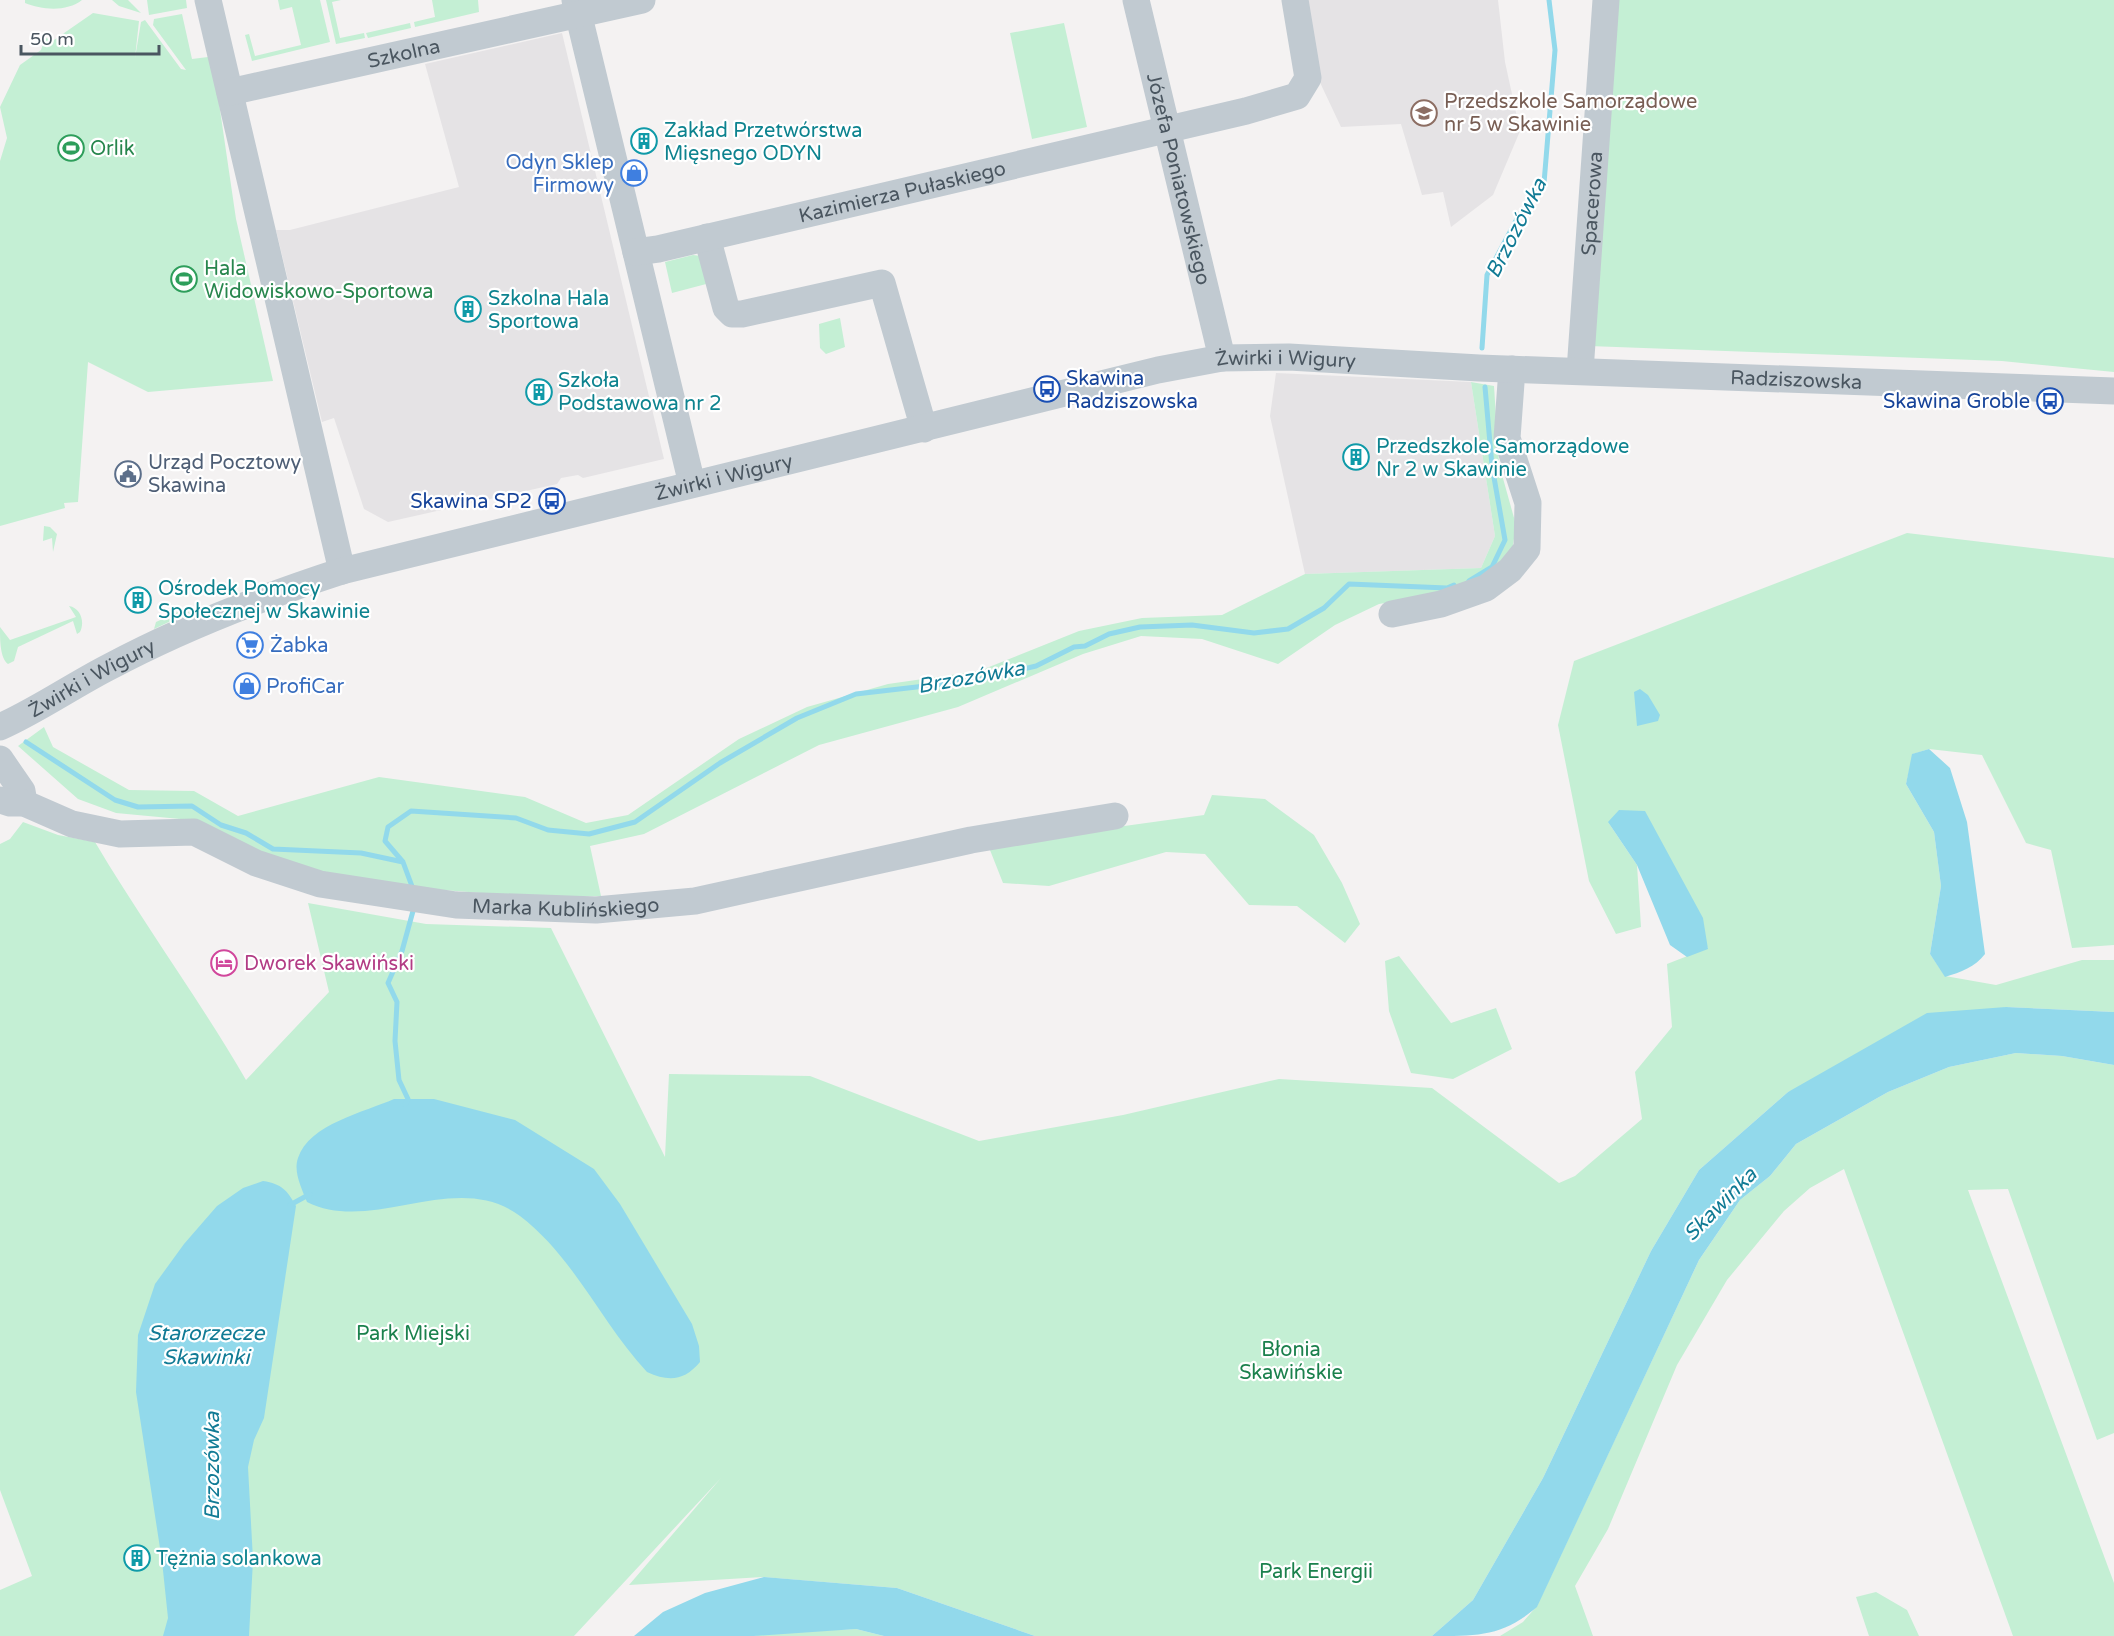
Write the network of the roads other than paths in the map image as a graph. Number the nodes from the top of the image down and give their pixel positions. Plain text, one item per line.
1 (208, 0) edge
2 (642, 0) edge
3 (1136, 0) edge
4 (1295, 0) edge
5 (1606, 0) edge
6 (577, 7) edge
7 (230, 93) junction
8 (1167, 129) junction
9 (707, 237) junction
10 (636, 252) junction
11 (1222, 358) junction
12 (1479, 368) joint
13 (1512, 369) junction
14 (1580, 371) junction
15 (2114, 391) edge
16 (922, 421) junction
17 (692, 483) junction
18 (342, 571) junction
19 (1392, 614) dead end
20 (0, 727) edge
21 (0, 759) edge
22 (12, 801) edge
23 (1115, 816) dead end

1 - 7 street
2 - 6 street, Szkolna
3 - 8 street, Józefa Poniatowskiego
4 - 8 street, Kazimierza Pułaskiego
5 - 14 street, Spacerowa
6 - 7 street, Szkolna
6 - 10 street
7 - 18 street
8 - 9 street, Kazimierza Pułaskiego
8 - 11 street, Józefa Poniatowskiego
9 - 10 street, Kazimierza Pułaskiego
9 - 16 street
10 - 17 street
11 - 12 street, Żwirki i Wigury
11 - 16 street, Żwirki i Wigury
12 - 13 street, Radziszowska
13 - 14 street, Radziszowska
13 - 19 street
14 - 15 street, Radziszowska
16 - 17 street, Żwirki i Wigury
17 - 18 street, Żwirki i Wigury
18 - 20 street, Żwirki i Wigury
21 - 22 street, Marka Kublińskiego
22 - 23 street, Marka Kublińskiego

